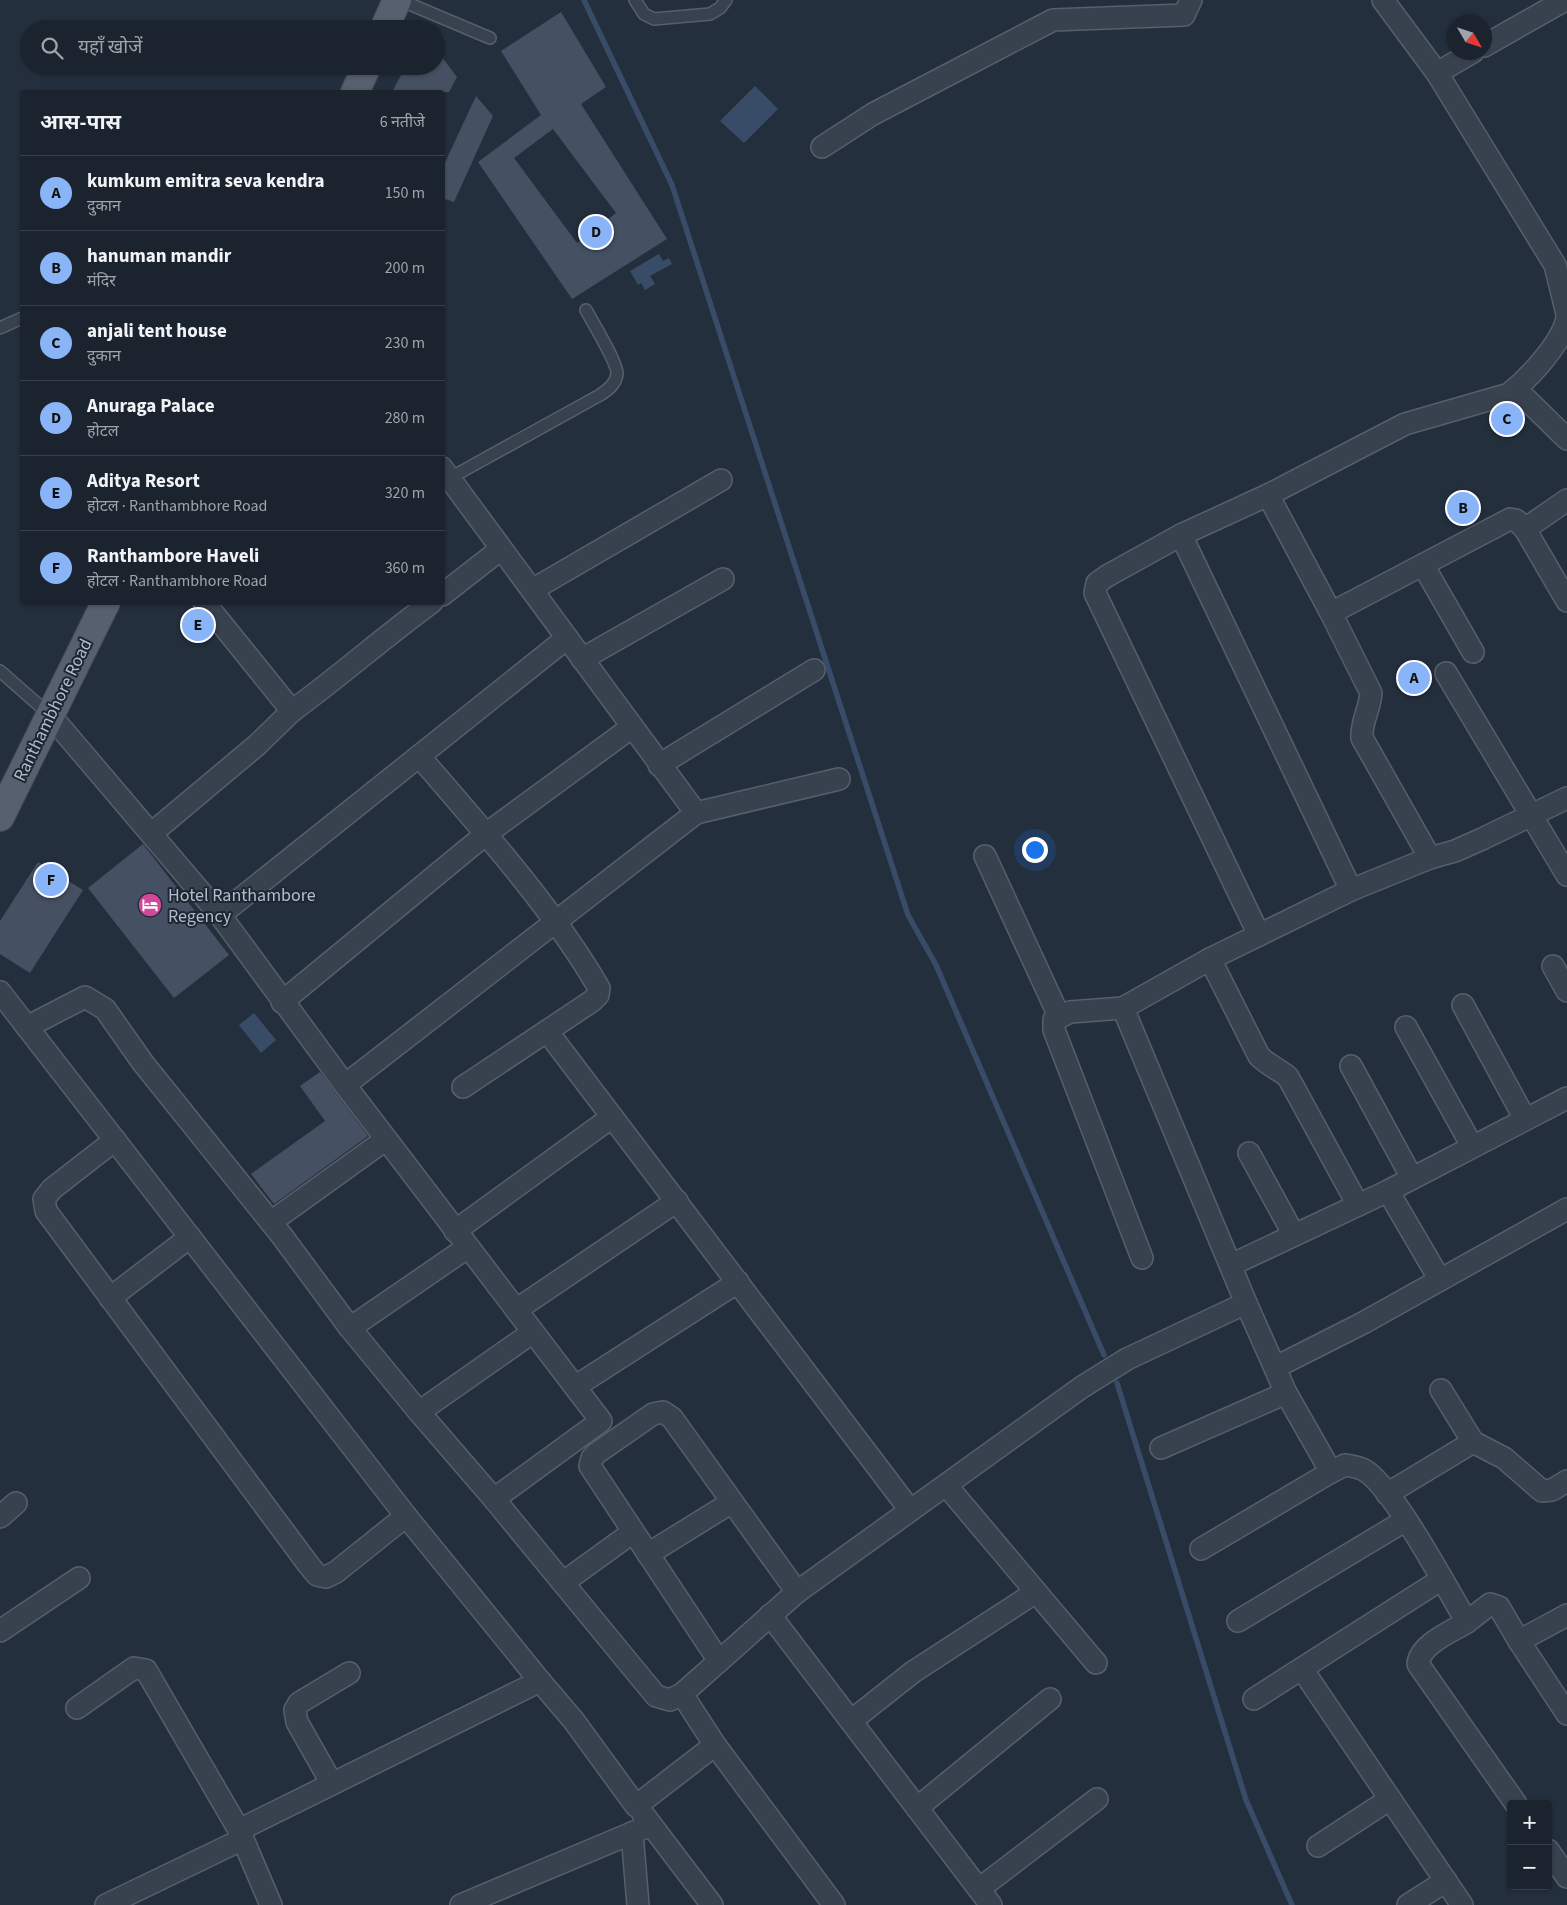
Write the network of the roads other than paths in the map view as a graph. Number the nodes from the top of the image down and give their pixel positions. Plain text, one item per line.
1 (398, 0) edge
2 (635, 0) edge
3 (726, 0) edge
4 (1191, 0) edge
5 (1383, 0) edge
6 (1565, 0) edge
7 (388, 20) edge
8 (490, 38) dead end
9 (1492, 41) edge
10 (1459, 60) edge
11 (1437, 73) junction
12 (363, 75) edge
13 (356, 90) edge
14 (822, 147) dead end
15 (1561, 261) edge
16 (586, 310) dead end
17 (1567, 316) edge
18 (20, 321) edge
19 (0, 328) edge
20 (1516, 389) junction
21 (1567, 439) edge
22 (446, 474) edge
23 (721, 480) dead end
24 (1268, 495) junction
25 (1567, 500) edge
26 (1525, 529) junction
27 (1181, 534) junction
28 (501, 549) junction
29 (1423, 565) junction
30 (723, 579) dead end
31 (532, 590) junction
32 (445, 593) edge
33 (1567, 601) edge
34 (105, 605) edge
35 (206, 605) edge
36 (428, 605) edge
37 (1331, 613) junction
38 (567, 638) junction
39 (1472, 652) dead end
40 (582, 659) junction
41 (814, 670) dead end
42 (0, 671) edge
43 (1446, 673) dead end
44 (292, 712) junction
45 (50, 715) junction
46 (632, 727) junction
47 (419, 756) junction
48 (659, 765) junction
49 (839, 780) dead end
50 (1567, 798) edge
51 (696, 813) junction
52 (1530, 815) junction
53 (0, 817) edge
54 (152, 833) junction
55 (486, 834) junction
56 (985, 856) dead end
57 (1430, 858) junction
58 (1567, 875) edge
59 (1351, 890) junction
60 (220, 915) junction
61 (555, 922) junction
62 (1259, 935) junction
63 (1210, 959) junction
64 (1553, 966) dead end
65 (1567, 991) edge
66 (0, 992) edge
67 (282, 1002) junction
68 (1463, 1005) dead end
69 (1123, 1008) junction
70 (1059, 1016) junction
71 (27, 1027) junction
72 (1406, 1027) dead end
73 (547, 1031) junction
74 (1351, 1066) dead end
75 (344, 1085) junction
76 (463, 1087) dead end
77 (1567, 1098) edge
78 (612, 1116) junction
79 (1525, 1119) junction
80 (115, 1140) junction
81 (385, 1140) junction
82 (1472, 1146) junction
83 (1249, 1154) dead end
84 (1412, 1178) junction
85 (1388, 1191) junction
86 (677, 1201) junction
87 (1358, 1205) junction
88 (1567, 1210) edge
89 (271, 1222) junction
90 (1294, 1235) junction
91 (190, 1237) junction
92 (461, 1239) junction
93 (1142, 1258) dead end
94 (1232, 1266) junction
95 (1440, 1280) junction
96 (738, 1282) junction
97 (110, 1298) junction
98 (1246, 1303) junction
99 (516, 1310) junction
100 (350, 1328) junction
101 (533, 1332) junction
102 (1276, 1367) junction
103 (576, 1386) junction
104 (1441, 1390) dead end
105 (1286, 1393) junction
106 (419, 1412) junction
107 (601, 1420) junction
108 (616, 1439) junction
109 (1472, 1442) junction
110 (1161, 1448) dead end
111 (1331, 1472) junction
112 (1567, 1481) edge
113 (946, 1485) junction
114 (1387, 1494) junction
115 (494, 1499) junction
116 (732, 1502) junction
117 (16, 1503) dead end
118 (910, 1510) junction
119 (406, 1516) junction
120 (0, 1517) edge
121 (1406, 1520) junction
122 (633, 1532) junction
123 (1201, 1549) dead end
124 (648, 1554) junction
125 (79, 1578) dead end
126 (1442, 1579) junction
127 (564, 1582) junction
128 (797, 1592) junction
129 (1036, 1592) junction
130 (770, 1615) junction
131 (1567, 1615) edge
132 (1238, 1621) dead end
133 (1467, 1622) junction
134 (2, 1624) edge
135 (1519, 1641) junction
136 (719, 1662) junction
137 (1096, 1664) dead end
138 (1302, 1669) junction
139 (348, 1673) dead end
140 (540, 1681) junction
141 (682, 1694) junction
142 (1050, 1699) dead end
143 (1254, 1699) dead end
144 (77, 1708) dead end
145 (1567, 1714) edge
146 (851, 1721) junction
147 (715, 1745) junction
148 (332, 1784) junction
149 (1097, 1799) dead end
150 (1390, 1799) junction
151 (1513, 1800) edge
152 (636, 1806) junction
153 (917, 1808) junction
154 (642, 1829) junction
155 (241, 1834) junction
156 (1318, 1846) dead end
157 (1552, 1856) edge
158 (1567, 1877) edge
159 (1446, 1881) junction
160 (985, 1897) edge
161 (106, 1905) edge
162 (272, 1905) edge
163 (461, 1905) edge
164 (638, 1905) edge
165 (712, 1905) edge
166 (834, 1905) edge
167 (1408, 1905) edge
168 (1462, 1905) edge

1 - 7 main road
1 - 8 lane
2 - 3 lane
4 - 14 street
5 - 11 street
6 - 9 street
10 - 11 street
11 - 15 street
12 - 13 main road
15 - 17 street
16 - 22 lane
17 - 20 street
18 - 19 lane
20 - 21 street
20 - 24 street
22 - 28 street
23 - 31 street
24 - 27 street
24 - 37 street
25 - 26 street
26 - 29 street
26 - 33 street
27 - 59 street
27 - 62 street
28 - 31 street
28 - 32 street
29 - 37 street
29 - 39 street
30 - 40 street
31 - 38 street
34 - 45 main road, Ranthambhore Road
35 - 44 street
36 - 44 street
37 - 57 street
38 - 40 street
38 - 47 street
40 - 46 street
41 - 48 street
42 - 45 lane
43 - 52 street
44 - 54 street
45 - 53 main road, Ranthambhore Road
45 - 54 street
46 - 48 street
46 - 55 street
47 - 55 street
47 - 60 street
48 - 51 street
49 - 51 street
50 - 52 street
51 - 61 street
52 - 57 street
52 - 58 street
54 - 60 street
55 - 61 street
55 - 67 street
56 - 70 street
57 - 59 street
59 - 62 street
60 - 67 street
61 - 73 street
61 - 75 street
62 - 63 street
63 - 69 street
63 - 87 street
64 - 65 street
66 - 71 street
67 - 75 street
68 - 79 street
69 - 70 street
69 - 94 street
70 - 93 street
71 - 80 street
71 - 89 street
72 - 82 street
73 - 76 street
73 - 78 street
74 - 84 street
75 - 81 street
77 - 79 street
78 - 86 street
78 - 92 street
79 - 82 street
80 - 91 street
80 - 97 street
81 - 89 street
81 - 92 street
82 - 84 street
83 - 90 street
84 - 85 street
85 - 87 street
85 - 95 street
86 - 96 street
86 - 99 street
87 - 90 street
88 - 95 street
89 - 100 street
90 - 94 street
91 - 97 street
91 - 119 street
92 - 99 street
92 - 100 street
94 - 98 street
95 - 102 street
96 - 103 street
96 - 118 street
97 - 119 street
98 - 102 street
98 - 113 street
99 - 101 street
100 - 106 street
101 - 103 street
101 - 106 street
102 - 105 street
103 - 107 street
104 - 109 street
105 - 110 street
105 - 111 street
106 - 115 street
107 - 108 street
107 - 115 street
108 - 116 street
108 - 122 street
109 - 112 street
109 - 114 street
111 - 114 street
111 - 123 street
113 - 118 street
113 - 129 street
114 - 121 street
115 - 127 street
116 - 124 street
116 - 128 street
117 - 120 street
118 - 128 street
119 - 140 street
121 - 126 street
121 - 132 street
122 - 124 street
122 - 127 street
124 - 136 street
125 - 134 street
126 - 133 street
126 - 138 street
127 - 141 street
128 - 130 street
129 - 137 street
129 - 146 street
130 - 136 street
130 - 146 street
131 - 135 street
133 - 135 street
133 - 151 street
135 - 145 street
136 - 141 street
138 - 143 street
138 - 150 street
139 - 148 street
140 - 148 street
140 - 152 street
141 - 147 street
142 - 153 street
144 - 155 street
146 - 153 street
147 - 152 street
147 - 166 street
148 - 155 street
149 - 160 street
150 - 156 street
150 - 159 street
152 - 154 street
153 - 160 street
154 - 163 street
154 - 164 street
154 - 165 street
155 - 161 street
155 - 162 street
157 - 158 street
159 - 167 street
159 - 168 street

